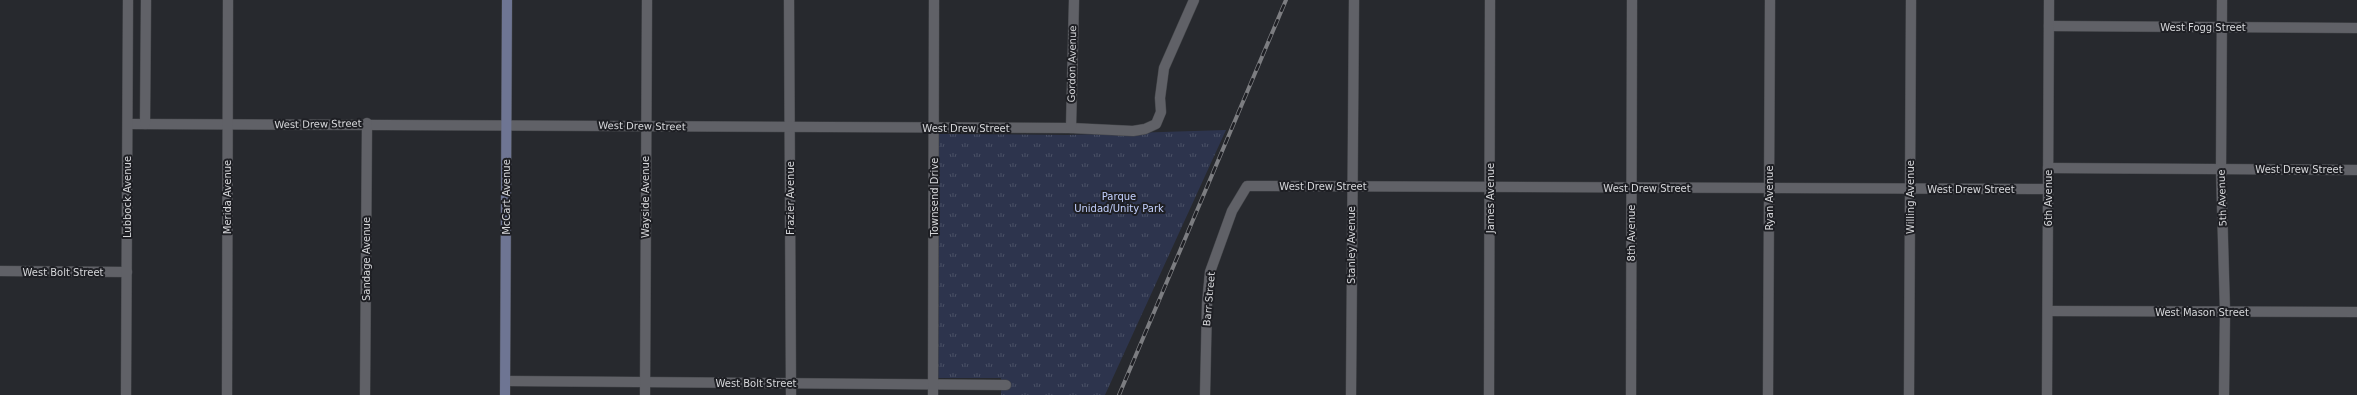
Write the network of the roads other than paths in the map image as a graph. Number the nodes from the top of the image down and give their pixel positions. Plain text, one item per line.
1 (128, 0) edge
2 (146, 0) edge
3 (228, 0) edge
4 (507, 0) edge
5 (647, 0) edge
6 (789, 0) edge
7 (934, 0) edge
8 (1074, 0) edge
9 (1194, 0) edge
10 (1354, 0) edge
11 (1490, 0) edge
12 (1632, 0) edge
13 (1770, 0) edge
14 (1911, 0) edge
15 (2049, 0) edge
16 (2222, 0) edge
17 (2049, 26) junction
18 (2222, 27) junction
19 (2357, 28) edge
20 (367, 123) junction
21 (128, 124) junction
22 (145, 124) junction
23 (506, 124) junction
24 (226, 125) junction
25 (646, 127) junction
26 (789, 127) junction
27 (934, 128) junction
28 (1071, 128) junction
29 (2048, 168) junction
30 (2221, 169) junction
31 (2357, 170) edge
32 (1247, 186) joint
33 (1351, 186) junction
34 (1490, 187) junction
35 (1631, 188) junction
36 (1769, 188) junction
37 (1910, 188) junction
38 (2048, 189) junction
39 (0, 272) edge
40 (127, 272) junction
41 (2048, 311) junction
42 (2225, 312) junction
43 (2357, 312) edge
44 (506, 381) junction
45 (644, 382) junction
46 (791, 384) junction
47 (1006, 385) dead end
48 (933, 390) edge
49 (126, 395) edge
50 (227, 395) edge
51 (365, 395) edge
52 (506, 395) edge
53 (645, 395) edge
54 (791, 395) edge
55 (1205, 395) edge
56 (1351, 395) edge
57 (1489, 395) edge
58 (1631, 395) edge
59 (1768, 395) edge
60 (1909, 395) edge
61 (2047, 395) edge
62 (2224, 395) edge

1 - 21 street, Lubbock Avenue
2 - 22 street
3 - 24 street, Merida Avenue
4 - 23 main road, McCart Avenue
5 - 25 street, Wayside Avenue
6 - 26 street, Frazier Avenue
7 - 27 street, Townsend Drive
8 - 28 street, Gordon Avenue
9 - 28 street, West Drew Street
10 - 33 street, Stanley Avenue
11 - 34 street, James Avenue
12 - 35 street, 8th Avenue
13 - 36 street, Ryan Avenue
14 - 37 street, Willing Avenue
15 - 17 street, 6th Avenue
16 - 18 street, 5th Avenue
17 - 18 street, West Fogg Street
17 - 29 street, 6th Avenue
18 - 19 street, West Fogg Street
18 - 30 street, 5th Avenue
20 - 23 street, West Drew Street
20 - 24 street, West Drew Street
20 - 51 street, Sandage Avenue
21 - 22 street, West Drew Street
21 - 40 street, Lubbock Avenue
22 - 24 street, West Drew Street
23 - 25 street, West Drew Street
23 - 44 main road, McCart Avenue
24 - 50 street, Merida Avenue
25 - 26 street, West Drew Street
25 - 45 street, Wayside Avenue
26 - 27 street, West Drew Street
26 - 46 street, Frazier Avenue
27 - 28 street, West Drew Street
27 - 48 street, Townsend Drive
29 - 30 street, West Drew Street
29 - 38 street, 6th Avenue
30 - 31 street, West Drew Street
30 - 42 street, 5th Avenue
32 - 33 street, West Drew Street
32 - 55 street, Barr Street
33 - 34 street, West Drew Street
33 - 56 street, Stanley Avenue
34 - 35 street, West Drew Street
34 - 57 street, James Avenue
35 - 36 street, West Drew Street
35 - 58 street, 8th Avenue
36 - 37 street, West Drew Street
36 - 59 street, Ryan Avenue
37 - 38 street, West Drew Street
37 - 60 street, Willing Avenue
38 - 41 street, 6th Avenue
39 - 40 street, West Bolt Street
40 - 49 street, Lubbock Avenue
41 - 42 street, West Mason Street
41 - 61 street, 6th Avenue
42 - 43 street, West Mason Street
42 - 62 street, 5th Avenue
44 - 45 street, West Bolt Street
44 - 52 main road, McCart Avenue
45 - 46 street, West Bolt Street
45 - 53 street, Wayside Avenue
46 - 48 street, West Bolt Street
46 - 54 street, Frazier Avenue
47 - 48 street, West Bolt Street

